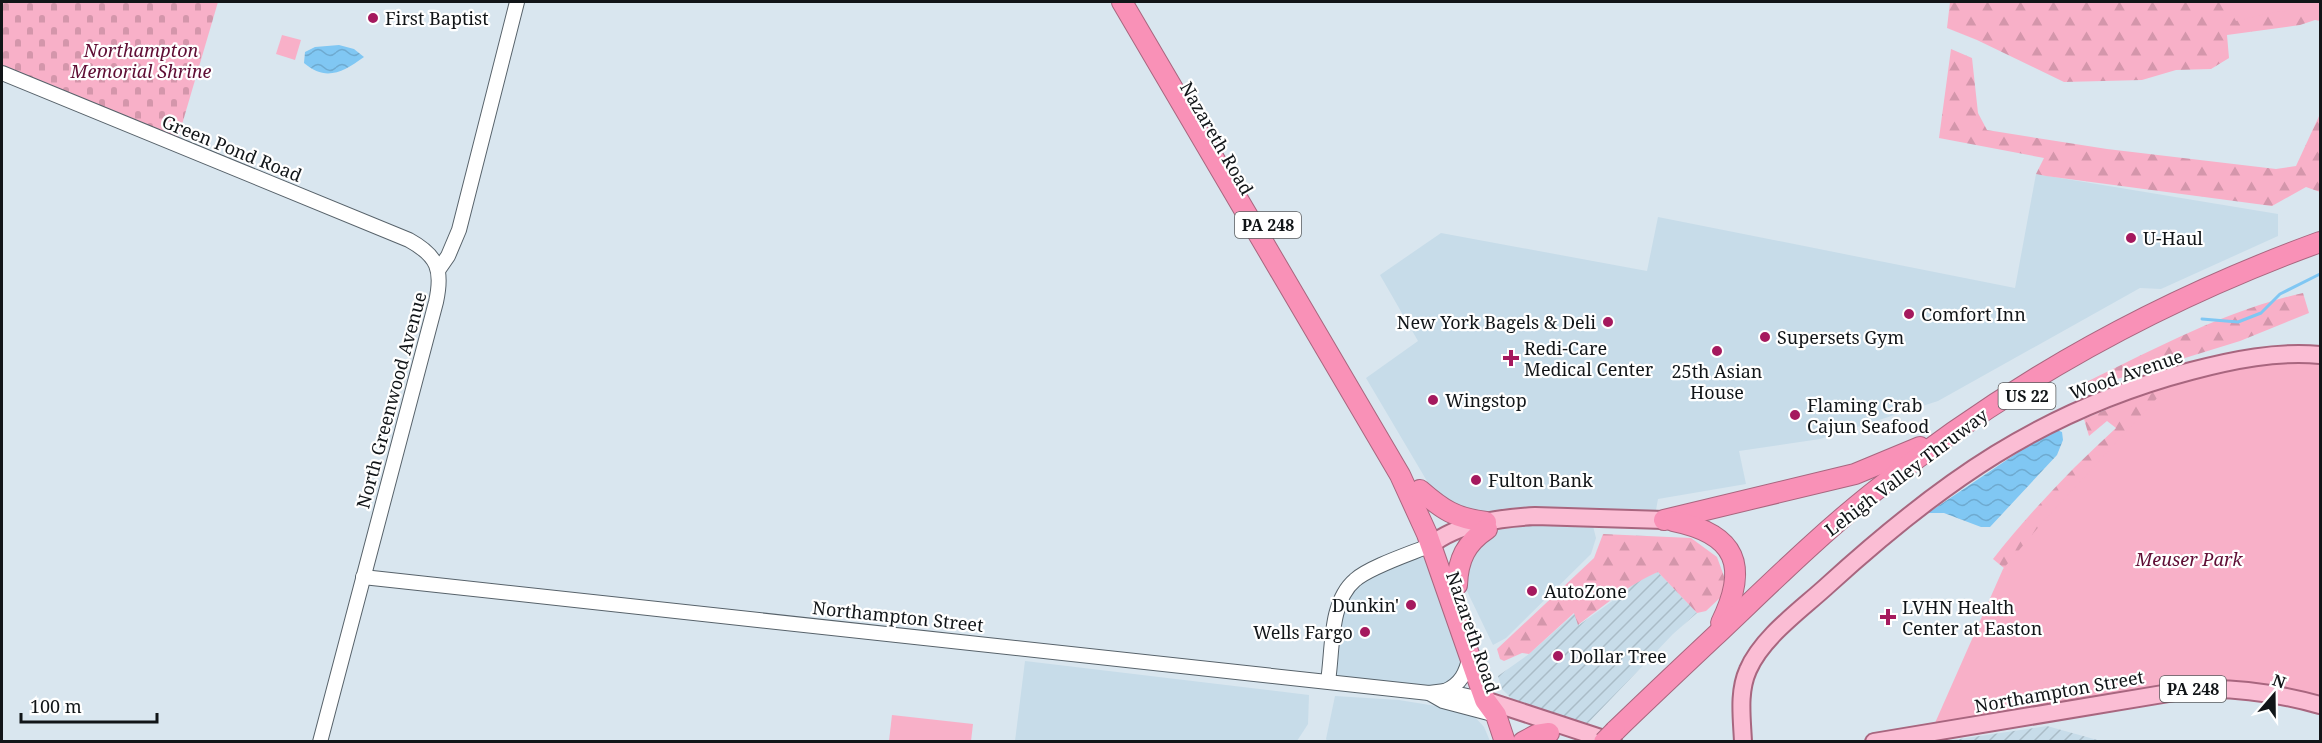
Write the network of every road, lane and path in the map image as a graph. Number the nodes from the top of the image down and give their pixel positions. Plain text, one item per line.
1 (517, 2) edge
2 (1122, 2) edge
3 (1137, 2) edge
4 (2, 73) edge
5 (2320, 242) edge
6 (2320, 253) edge
7 (439, 269) junction
8 (2320, 355) edge
9 (1955, 431) junction
10 (1420, 490) junction
11 (1664, 520) junction
12 (1486, 526) junction
13 (1438, 542) junction
14 (363, 577) junction
15 (1457, 585) junction
16 (1714, 637) junction
17 (1470, 656) junction
18 (1328, 681) junction
19 (1445, 691) junction
20 (1429, 693) junction
21 (2320, 705) edge
22 (1493, 706) junction
23 (1549, 733) junction
24 (1617, 738) edge
25 (320, 741) edge
26 (1505, 741) edge
27 (1523, 741) edge
28 (1573, 741) edge
29 (1743, 741) edge
30 (1874, 741) edge

1 - 7 street, North Greenwood Avenue
2 - 13 highway, Nazareth Road / PA 248
3 - 10 highway, Nazareth Road / PA 248
4 - 7 street, Green Pond Road
5 - 9 highway, Lehigh Valley Thruway / US 22
6 - 24 highway, Lehigh Valley Thruway / US 22
7 - 14 street, North Greenwood Avenue
8 - 29 main road, Wood Avenue
9 - 11 highway
9 - 16 highway, Lehigh Valley Thruway / US 22
10 - 12 highway
10 - 13 highway, Nazareth Road / PA 248
11 - 12 main road
11 - 16 highway
12 - 13 main road
12 - 15 highway
13 - 15 highway, Nazareth Road / PA 248
13 - 17 highway, Nazareth Road / PA 248
13 - 18 street
14 - 18 street, Northampton Street
14 - 25 street, North Greenwood Avenue
15 - 22 highway, Nazareth Road / PA 248
16 - 24 highway, Lehigh Valley Thruway / US 22
17 - 19 street
17 - 22 highway, Nazareth Road / PA 248
18 - 20 street, Northampton Street
19 - 20 street, Northampton Street
19 - 22 street, Northampton Street
20 - 22 street, Northampton Street
21 - 30 main road, Northampton Street / PA 248
22 - 23 main road, Northampton Street
22 - 24 main road, Northampton Street
22 - 26 highway
23 - 27 highway
23 - 28 main road, Northampton Street

